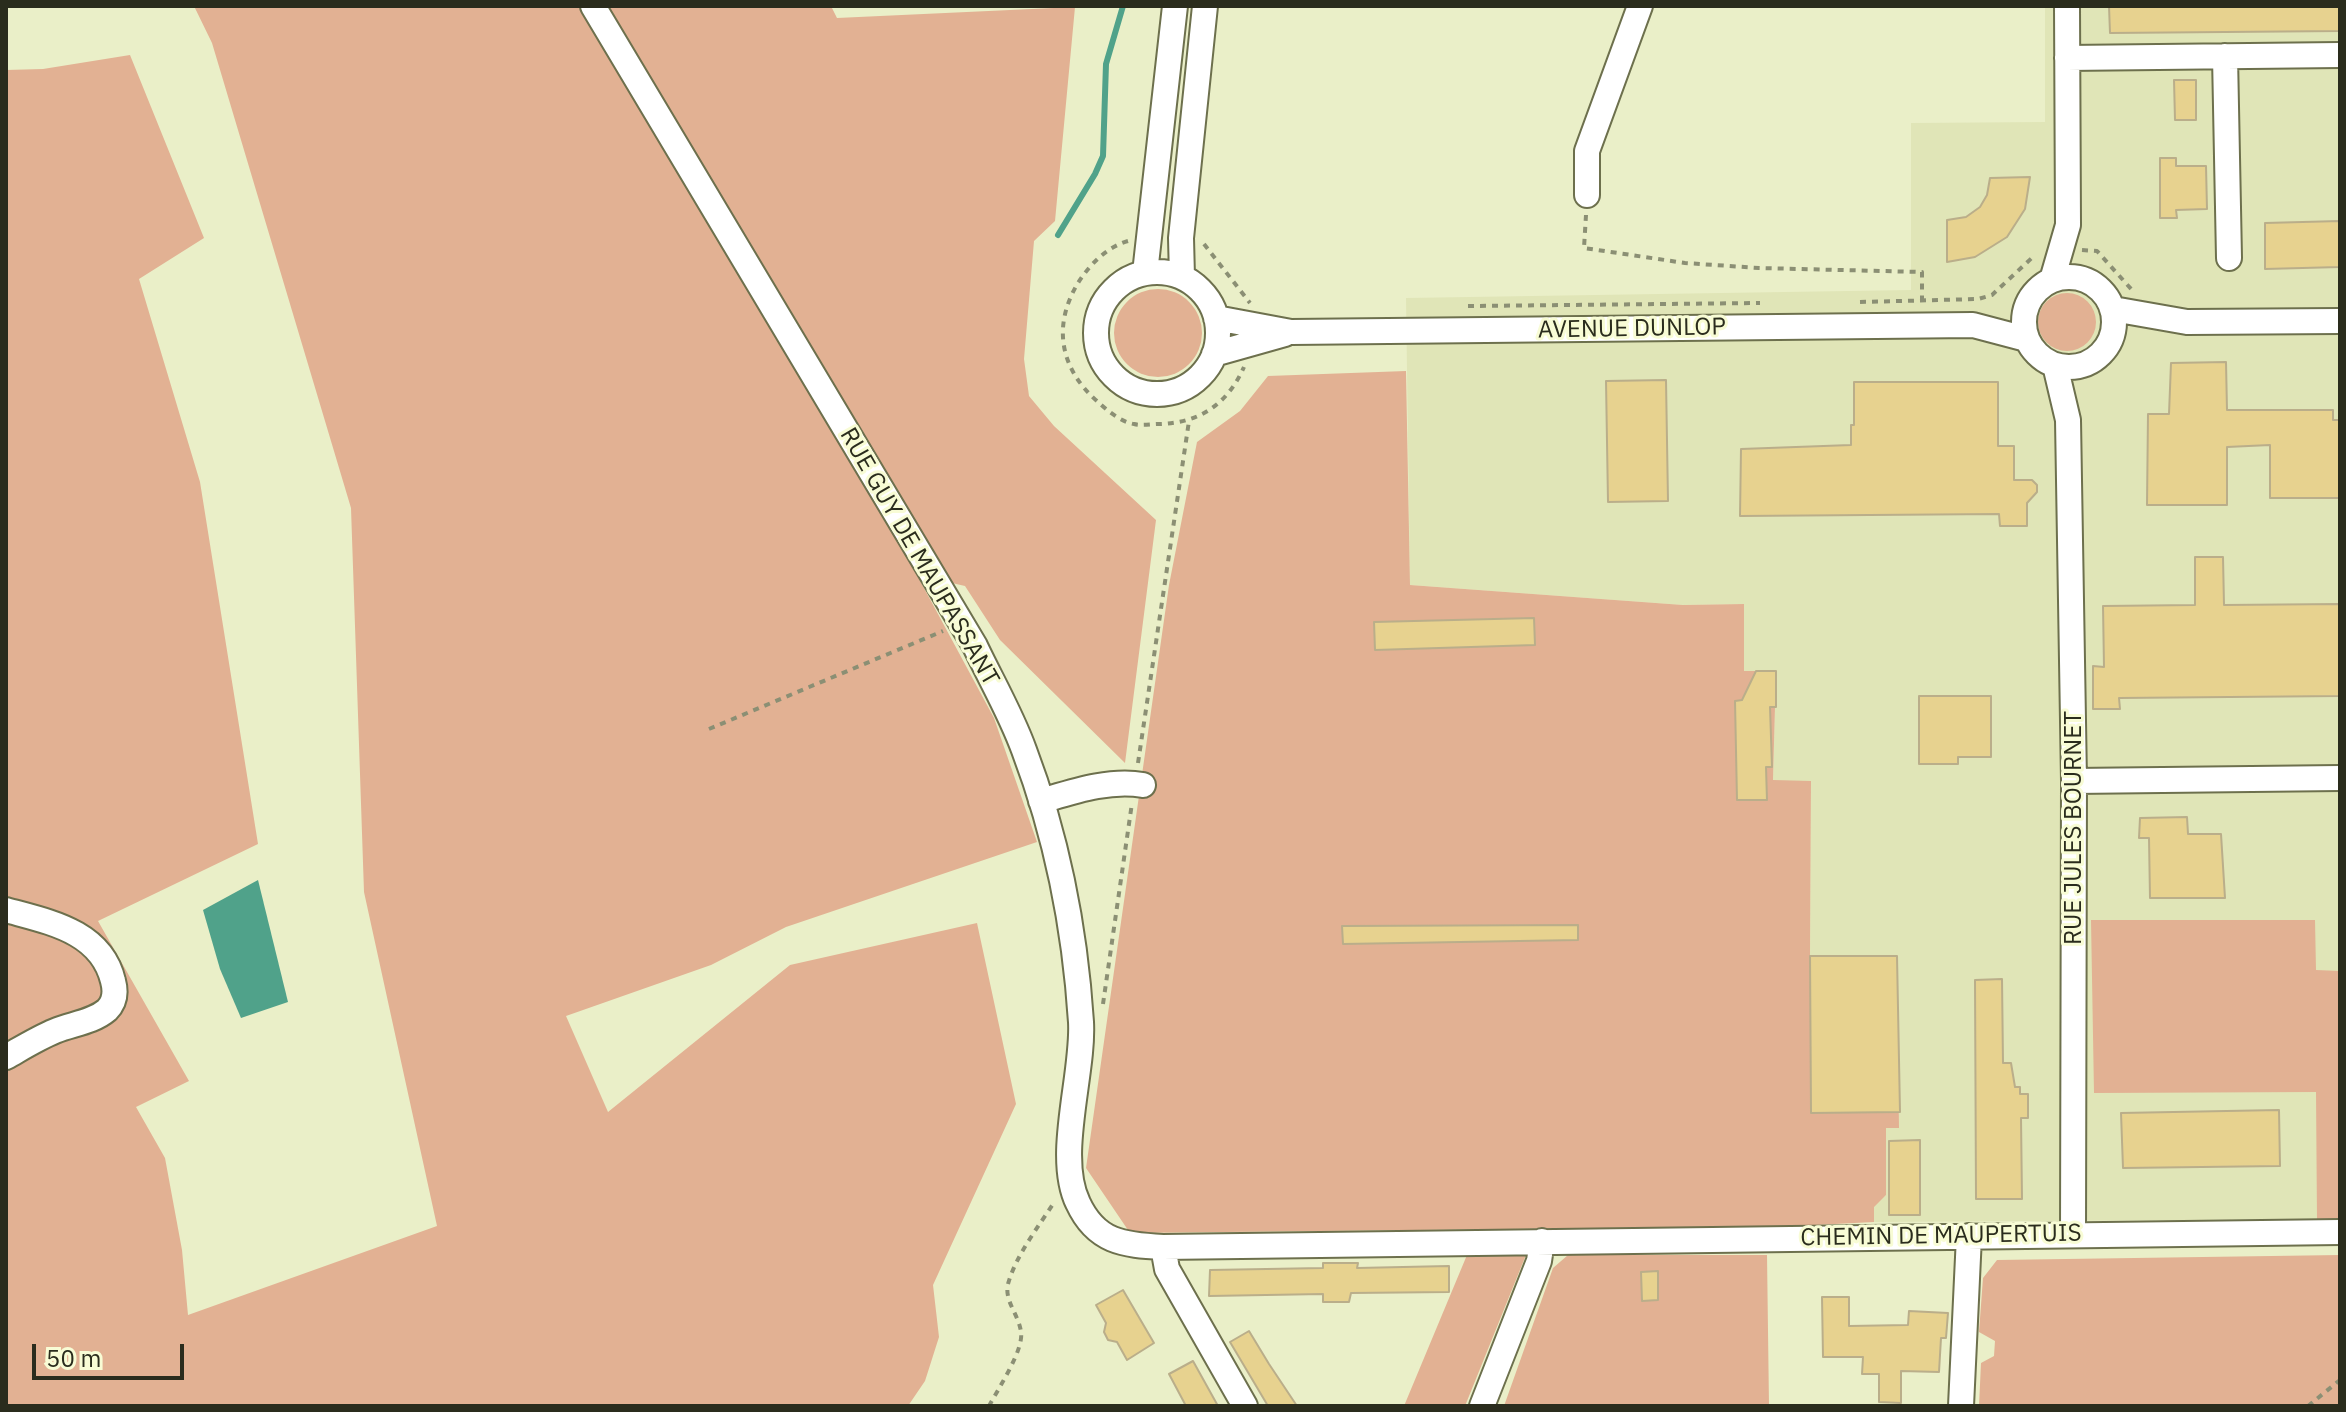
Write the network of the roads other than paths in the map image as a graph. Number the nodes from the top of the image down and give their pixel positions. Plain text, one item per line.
1 (593, 6) edge
2 (1175, 6) edge
3 (1205, 6) edge
4 (1640, 6) edge
5 (2067, 6) edge
6 (2340, 55) edge
7 (2225, 56) junction
8 (2067, 58) junction
9 (1587, 195) road end
10 (2070, 250) junction
11 (2229, 258) dead end
12 (1145, 273) junction
13 (1182, 277) junction
14 (2052, 280) junction
15 (2089, 281) junction
16 (2027, 303) junction
17 (2113, 309) junction
18 (1216, 318) junction
19 (2340, 321) edge
20 (2187, 322) junction
21 (1973, 325) junction
22 (1291, 332) junction
23 (2112, 338) junction
24 (2026, 339) junction
25 (1214, 354) junction
26 (2055, 365) junction
27 (2083, 365) junction
28 (2068, 420) junction
29 (2340, 778) edge
30 (2074, 781) junction
31 (1143, 785) dead end
32 (1041, 801) junction
33 (6, 910) edge
34 (6, 1057) edge
35 (2340, 1232) edge
36 (2073, 1235) junction
37 (1969, 1236) junction
38 (1542, 1241) junction
39 (1163, 1247) junction
40 (1245, 1406) edge
41 (1482, 1406) edge
42 (1961, 1406) edge

1 - 32 street, RUE GUY DE MAUPASSANT
2 - 12 street
3 - 13 street
4 - 9 street
5 - 8 street
6 - 7 street
7 - 8 street
7 - 11 street
8 - 10 street
10 - 14 street
10 - 15 street
12 - 13 street
12 - 25 street
13 - 18 street
14 - 15 street
14 - 16 street
15 - 17 street
16 - 21 street, AVENUE DUNLOP
16 - 24 street
17 - 20 street
17 - 23 street
18 - 22 street, AVENUE DUNLOP
18 - 25 street
19 - 20 street
20 - 23 street
21 - 22 street, AVENUE DUNLOP
21 - 24 street, AVENUE DUNLOP
22 - 25 street, AVENUE DUNLOP
23 - 27 street
24 - 26 street
26 - 27 street
26 - 28 street, RUE JULES BOURNET
27 - 28 street, RUE JULES BOURNET
28 - 30 street, RUE JULES BOURNET
29 - 30 street
30 - 36 street, RUE JULES BOURNET
31 - 32 street
32 - 39 street, RUE GUY DE MAUPASSANT
33 - 34 street
35 - 36 street, CHEMIN DE MAUPERTUIS
36 - 37 street, CHEMIN DE MAUPERTUIS
37 - 38 street, CHEMIN DE MAUPERTUIS
37 - 42 street
38 - 39 street, CHEMIN DE MAUPERTUIS
38 - 41 street
39 - 40 street

